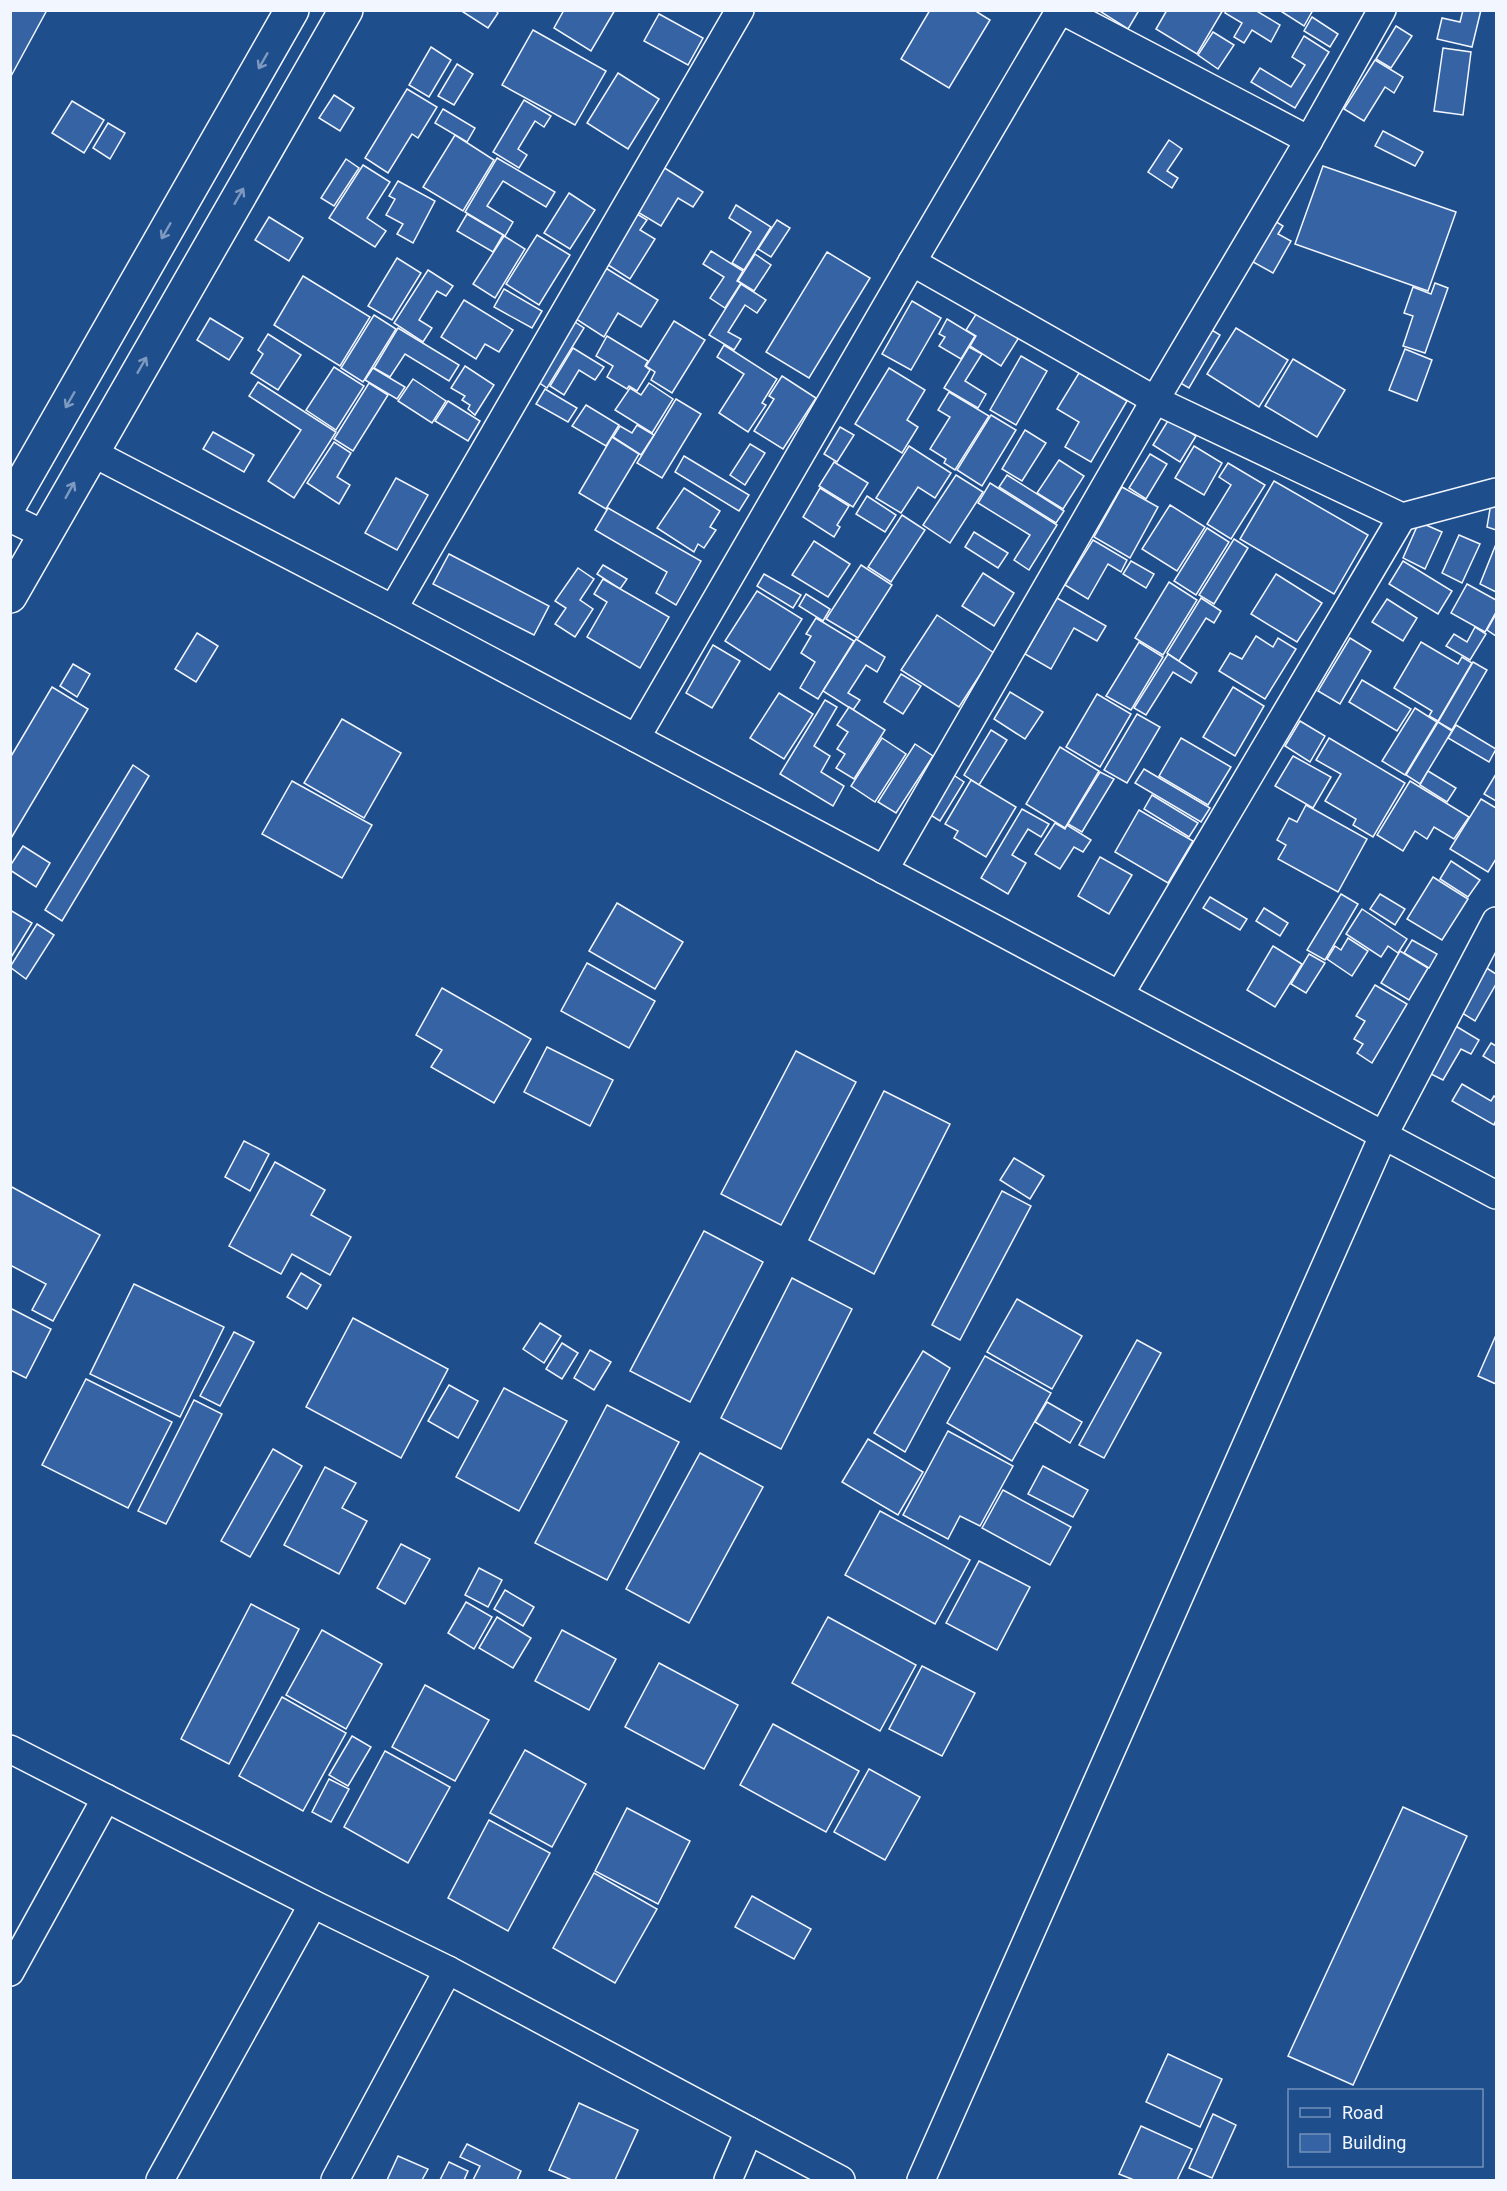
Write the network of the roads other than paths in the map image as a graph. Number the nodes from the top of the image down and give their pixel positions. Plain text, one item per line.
1 (292, 10) edge
2 (346, 10) edge
3 (740, 10) edge
4 (1060, 10) edge
5 (1382, 10) edge
6 (1309, 140) junction
7 (912, 262) junction
8 (1155, 400) junction
9 (92, 452) junction
10 (1497, 492) edge
11 (10, 504) edge
12 (1402, 517) junction
13 (10, 518) edge
14 (45, 536) junction
15 (10, 596) edge
16 (393, 609) junction
17 (636, 738) junction
18 (884, 870) junction
19 (1497, 921) edge
20 (1120, 994) junction
21 (1383, 1136) junction
22 (1497, 1195) edge
23 (10, 1749) edge
24 (106, 1798) junction
25 (313, 1904) junction
26 (448, 1970) junction
27 (10, 1972) edge
28 (749, 2131) junction
29 (160, 2181) edge
30 (335, 2181) edge
31 (728, 2181) edge
32 (841, 2181) edge
33 (921, 2181) edge

1 -> 11 street
9 -> 2 street
3 - 16 street
4 - 6 street
4 - 7 street
5 - 6 street
6 - 8 street
7 - 8 street
7 - 17 street
8 - 12 street
8 - 18 street
14 -> 9 street
9 - 16 street
10 - 12 street
12 - 20 street
13 - 14 street
14 - 15 street
16 - 17 street
17 - 18 street
18 - 20 street
19 - 21 street
20 - 21 street
21 - 22 street
21 - 33 street
23 - 24 street
24 - 25 street
24 - 27 street
25 - 26 street
25 - 29 street
26 - 28 street
26 - 30 street
28 - 31 street
28 - 32 street

